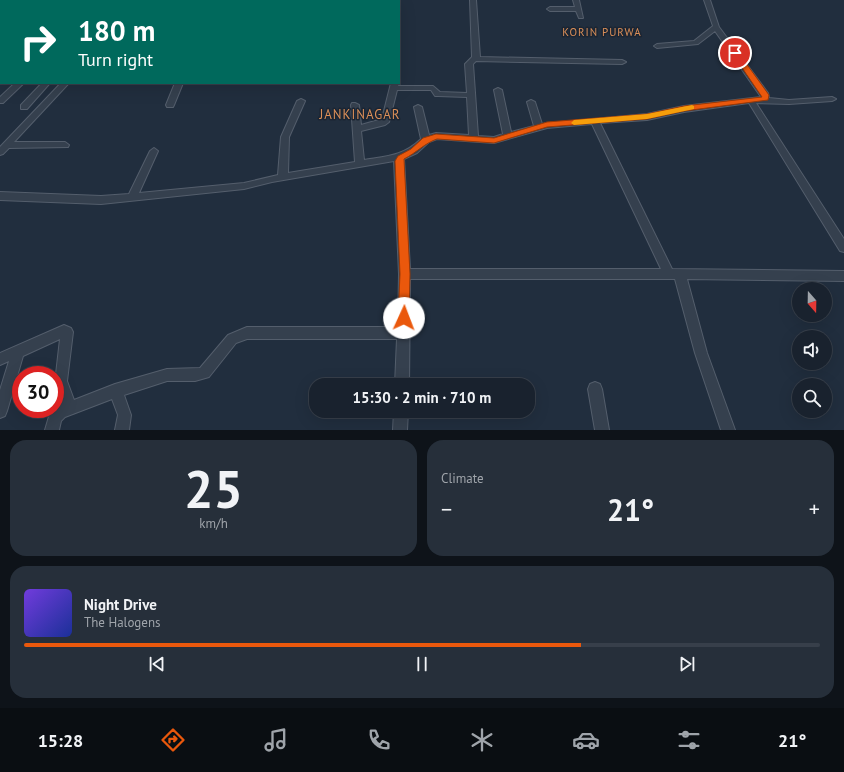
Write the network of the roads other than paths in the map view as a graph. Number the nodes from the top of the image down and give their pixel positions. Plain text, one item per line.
1 (473, 0) edge
2 (576, 0) edge
3 (708, 0) edge
4 (579, 8) junction
5 (550, 9) dead end
6 (581, 17) dead end
7 (716, 27) junction
8 (657, 46) dead end
9 (475, 59) junction
10 (622, 62) dead end
11 (19, 84) edge
12 (45, 84) edge
13 (64, 84) edge
14 (179, 84) edge
15 (394, 86) edge
16 (498, 90) dead end
17 (471, 95) junction
18 (832, 99) dead end
19 (762, 100) junction
20 (0, 101) edge
21 (301, 101) dead end
22 (750, 101) junction
23 (531, 102) dead end
24 (170, 105) dead end
25 (355, 105) dead end
26 (24, 107) dead end
27 (418, 107) dead end
28 (595, 121) junction
29 (539, 127) junction
30 (357, 129) junction
31 (508, 136) junction
32 (474, 139) junction
33 (426, 140) junction
34 (7, 145) junction
35 (65, 145) dead end
36 (154, 151) dead end
37 (0, 152) edge
38 (401, 158) junction
39 (360, 164) junction
40 (283, 177) junction
41 (0, 196) edge
42 (132, 197) junction
43 (844, 248) edge
44 (405, 274) junction
45 (674, 275) junction
46 (842, 279) edge
47 (403, 333) junction
48 (17, 352) junction
49 (0, 359) edge
50 (64, 366) edge
51 (402, 378) edge
52 (64, 387) edge
53 (595, 389) dead end
54 (115, 391) junction
55 (64, 408) edge
56 (64, 410) edge
57 (0, 411) edge
58 (56, 418) edge
59 (401, 418) edge
60 (52, 430) edge
61 (122, 430) edge
62 (400, 430) edge
63 (602, 430) edge
64 (728, 430) edge

1 - 9 street
2 - 4 street
3 - 7 street
4 - 5 street
4 - 6 street
7 - 8 street
7 - 19 street
9 - 10 street
9 - 17 street
11 - 20 street
12 - 26 street
13 - 34 street
14 - 24 street
15 - 17 street
15 - 30 street
16 - 31 street
17 - 32 street
18 - 19 street
19 - 22 street
21 - 40 street
22 - 28 street
22 - 43 street
23 - 29 street
25 - 30 street
27 - 33 street
28 - 29 street
28 - 45 street
29 - 31 street
30 - 39 street
31 - 32 street
32 - 33 street
33 - 38 street
34 - 35 street
34 - 37 street
36 - 42 street
38 - 39 street
38 - 44 street
39 - 40 street
40 - 42 street
41 - 42 street
44 - 45 street
44 - 47 street
45 - 46 street
45 - 64 street
47 - 51 street
47 - 54 street
48 - 49 street
48 - 50 street
48 - 57 street
52 - 55 street
53 - 63 street
54 - 56 street
54 - 61 street
58 - 60 street
59 - 62 street

